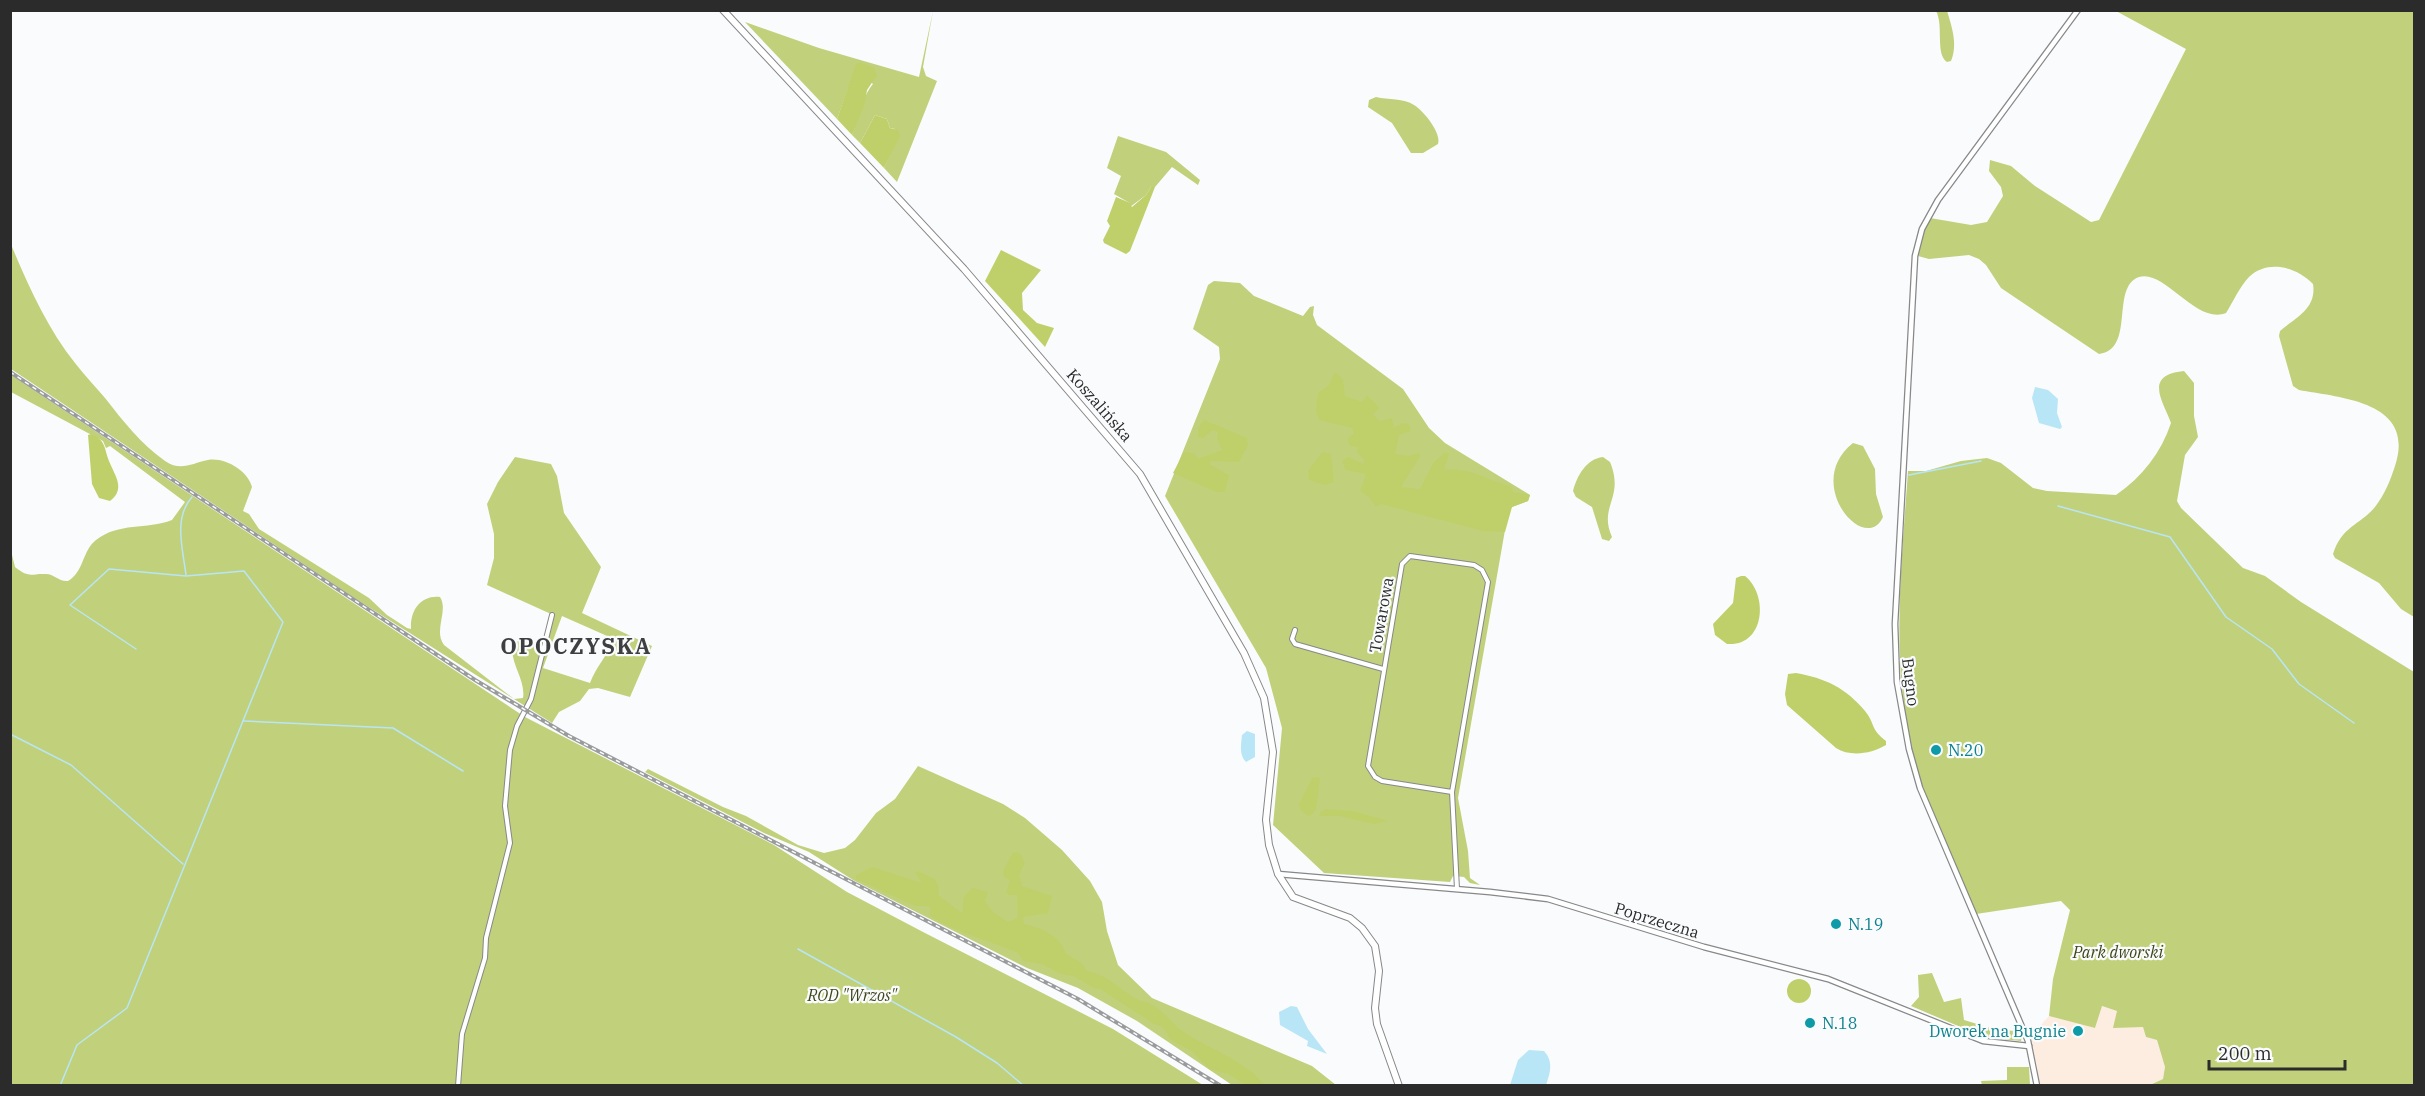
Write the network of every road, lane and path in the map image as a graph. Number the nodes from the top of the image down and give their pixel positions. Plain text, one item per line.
1 (723, 10) edge
2 (2078, 10) edge
3 (552, 615) dead end
4 (1295, 630) dead end
5 (1383, 669) junction
6 (1452, 792) junction
7 (1278, 874) junction
8 (1457, 889) junction
9 (2029, 1046) junction
10 (458, 1086) edge
11 (1399, 1086) edge
12 (2037, 1086) edge

1 - 7 highway, Koszalińska
2 - 9 street, Bugno
3 - 10 street
4 - 5 street, Towarowa
5 - 6 street, Towarowa
5 - 6 street, Towarowa
6 - 8 street
7 - 8 street, Poprzeczna
7 - 11 highway, Koszalińska
8 - 9 street, Poprzeczna
9 - 12 street, Bugno

